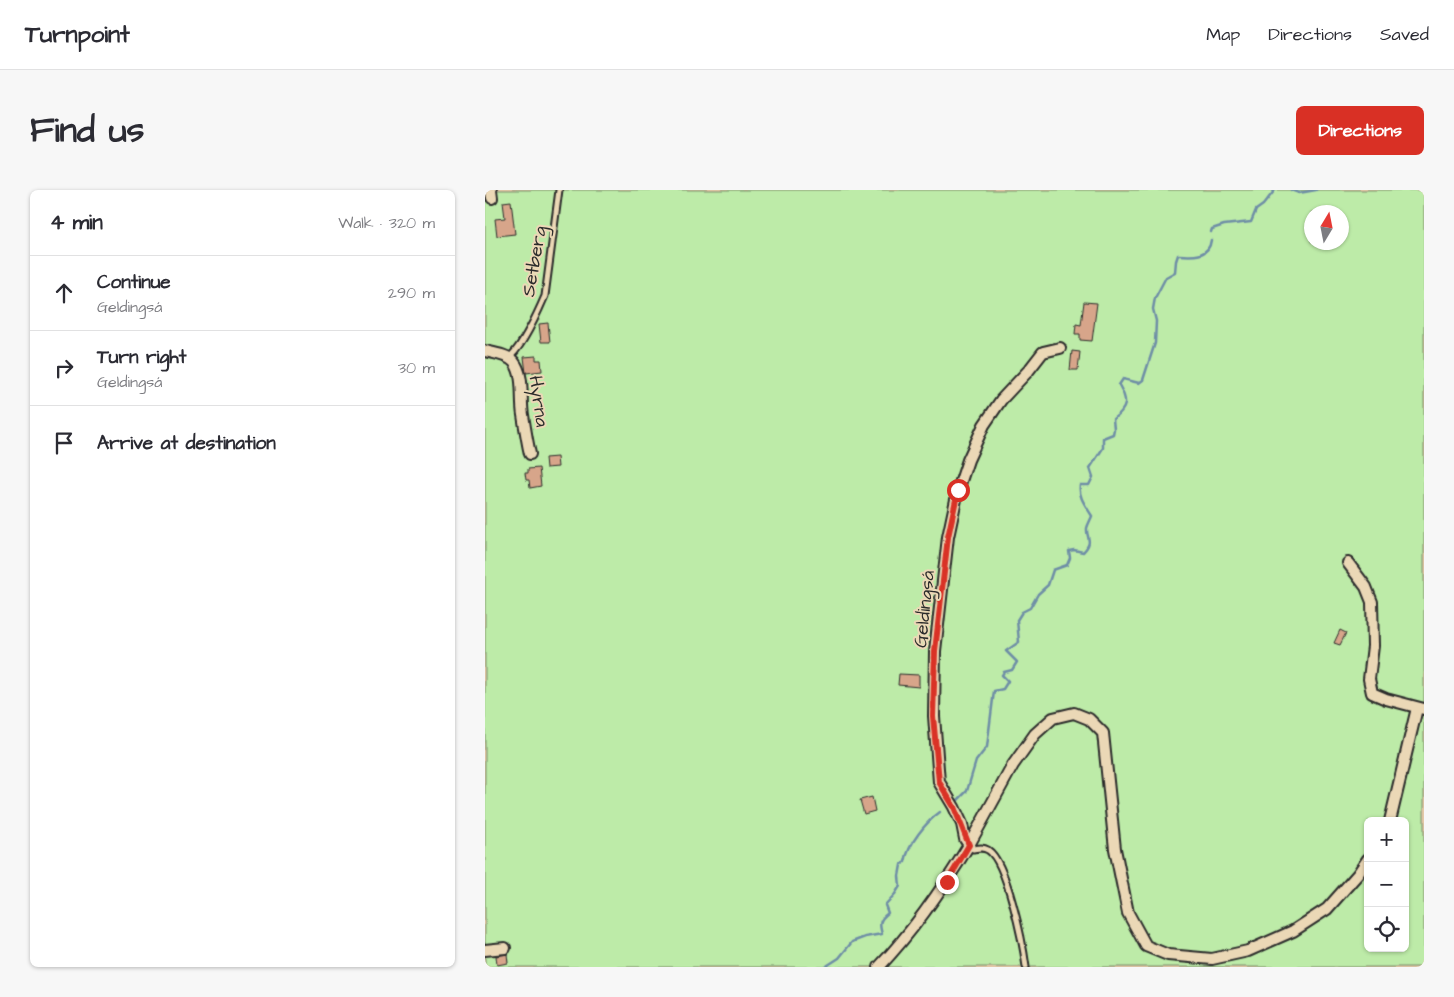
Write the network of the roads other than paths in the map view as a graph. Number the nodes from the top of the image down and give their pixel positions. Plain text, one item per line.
1 (559, 190) edge
2 (1060, 348) dead end
3 (485, 351) edge
4 (508, 358) junction
5 (530, 454) dead end
6 (1348, 563) dead end
7 (1421, 708) edge
8 (1391, 817) edge
9 (969, 845) junction
10 (1366, 862) edge
11 (505, 948) dead end
12 (485, 950) edge
13 (879, 967) edge
14 (1026, 967) edge

1 - 4 lane, Setberg
2 - 9 street, Geldingsá
3 - 4 street
4 - 5 street, Hyrna
6 - 7 street
7 - 8 street
9 - 10 street
9 - 13 street
9 - 14 lane
11 - 12 street

